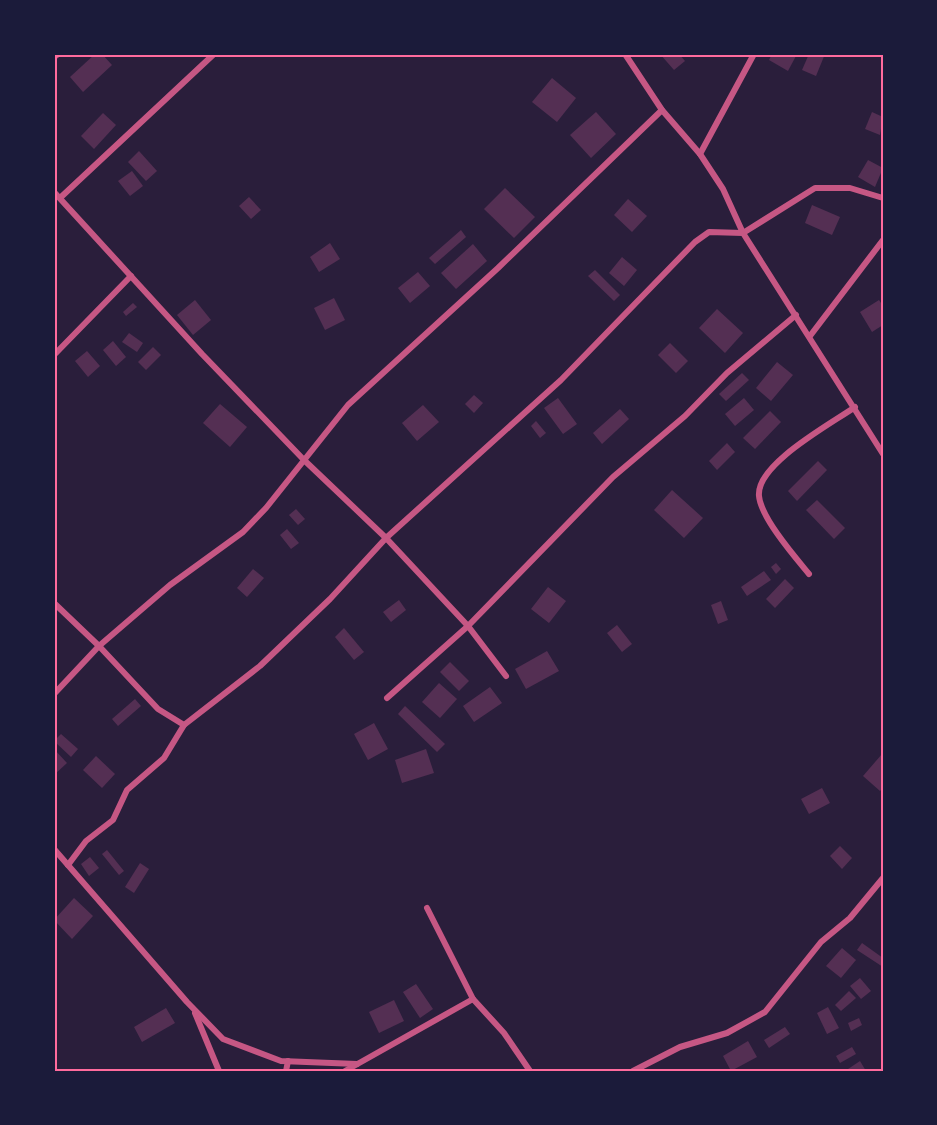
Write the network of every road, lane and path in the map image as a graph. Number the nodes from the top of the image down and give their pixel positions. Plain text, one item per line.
1 (58, 54) edge
2 (214, 54) edge
3 (625, 54) edge
4 (754, 54) edge
5 (54, 57) edge
6 (662, 110) junction
7 (700, 154) junction
8 (54, 192) edge
9 (60, 198) junction
10 (883, 198) edge
11 (743, 232) junction
12 (883, 240) edge
13 (131, 276) junction
14 (795, 315) junction
15 (810, 336) junction
16 (54, 355) edge
17 (855, 407) junction
18 (883, 454) edge
19 (304, 460) junction
20 (386, 538) junction
21 (809, 574) dead end
22 (54, 603) edge
23 (468, 626) junction
24 (99, 646) junction
25 (506, 676) dead end
26 (54, 694) edge
27 (387, 698) dead end
28 (184, 724) junction
29 (54, 849) edge
30 (68, 865) junction
31 (883, 878) edge
32 (427, 908) dead end
33 (473, 999) junction
34 (194, 1009) junction
35 (288, 1061) junction
36 (357, 1064) junction
37 (219, 1071) edge
38 (286, 1071) edge
39 (345, 1071) edge
40 (530, 1071) edge
41 (633, 1071) edge

1 - 5 street
2 - 9 street
3 - 6 street
4 - 7 street
6 - 7 street
6 - 19 street
7 - 11 street
8 - 9 street
9 - 13 street
10 - 11 street
11 - 14 street
11 - 20 street
12 - 15 street
13 - 16 street
13 - 19 street
14 - 15 street
14 - 23 street
15 - 17 street
17 - 18 street
17 - 21 street
19 - 20 street
19 - 24 street
20 - 23 street
20 - 28 street
22 - 24 street
23 - 25 street
23 - 27 street
24 - 26 street
24 - 28 street
28 - 30 street
29 - 30 street
30 - 34 street
31 - 41 street
32 - 33 street
33 - 36 street
33 - 40 street
34 - 35 street
34 - 37 street
35 - 36 street
35 - 38 street
36 - 39 street

